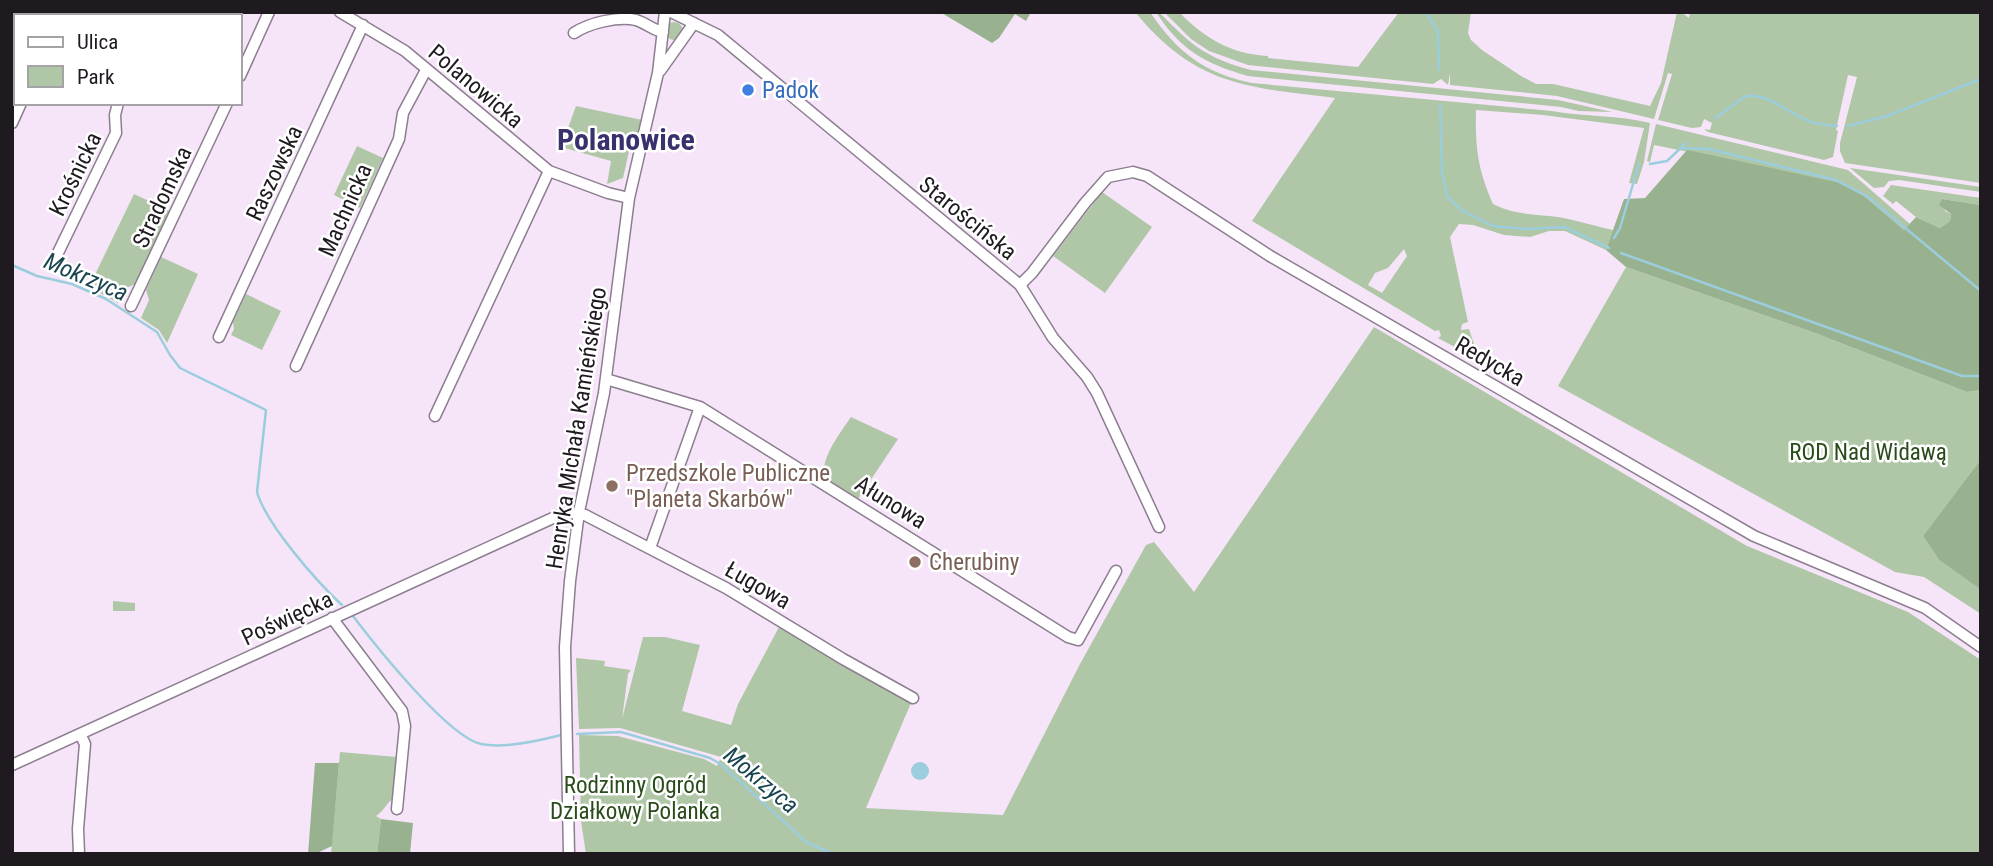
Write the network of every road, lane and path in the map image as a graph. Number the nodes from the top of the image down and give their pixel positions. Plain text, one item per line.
1 (269, 12) edge
2 (340, 12) edge
3 (665, 12) edge
4 (671, 12) edge
5 (353, 15) edge
6 (694, 23) junction
7 (363, 25) junction
8 (663, 32) junction
9 (575, 33) dead end
10 (426, 70) junction
11 (242, 72) edge
12 (658, 73) junction
13 (20, 105) edge
14 (118, 105) edge
15 (226, 105) edge
16 (12, 123) edge
17 (549, 171) junction
18 (629, 198) junction
19 (55, 259) dead end
20 (1020, 285) junction
21 (131, 306) dead end
22 (219, 337) dead end
23 (296, 366) dead end
24 (606, 379) junction
25 (700, 407) junction
26 (435, 416) dead end
27 (579, 512) junction
28 (1159, 527) dead end
29 (650, 548) junction
30 (1116, 571) dead end
31 (332, 618) junction
32 (1981, 647) edge
33 (913, 698) dead end
34 (80, 734) junction
35 (12, 765) edge
36 (397, 809) dead end
37 (79, 854) edge
38 (569, 854) edge

1 - 11 street
2 - 5 street, Polanowicka
3 - 8 street, Henryka Michała Kamieńskiego
4 - 6 street, Starościńska
5 - 7 street, Polanowicka
6 - 12 street
6 - 20 street, Starościńska
7 - 10 street, Polanowicka
7 - 22 street, Raszowska
8 - 9 street
8 - 12 street, Henryka Michała Kamieńskiego
10 - 17 street, Polanowicka
10 - 23 street, Machnicka
12 - 18 street, Henryka Michała Kamieńskiego
13 - 16 street
14 - 19 street, Krośnicka
15 - 21 street, Stradomska
17 - 18 street, Polanowicka
17 - 26 street
18 - 24 street, Henryka Michała Kamieńskiego
20 - 28 street, Starościńska
20 - 32 street, Redycka
24 - 25 street, Ałunowa
24 - 27 street, Henryka Michała Kamieńskiego
25 - 29 street
25 - 30 street, Ałunowa
27 - 29 street, Ługowa
27 - 31 street, Poświęcka
27 - 38 street, Henryka Michała Kamieńskiego
29 - 33 street, Ługowa
31 - 34 street, Poświęcka
31 - 36 street
34 - 35 street, Poświęcka
34 - 37 street

